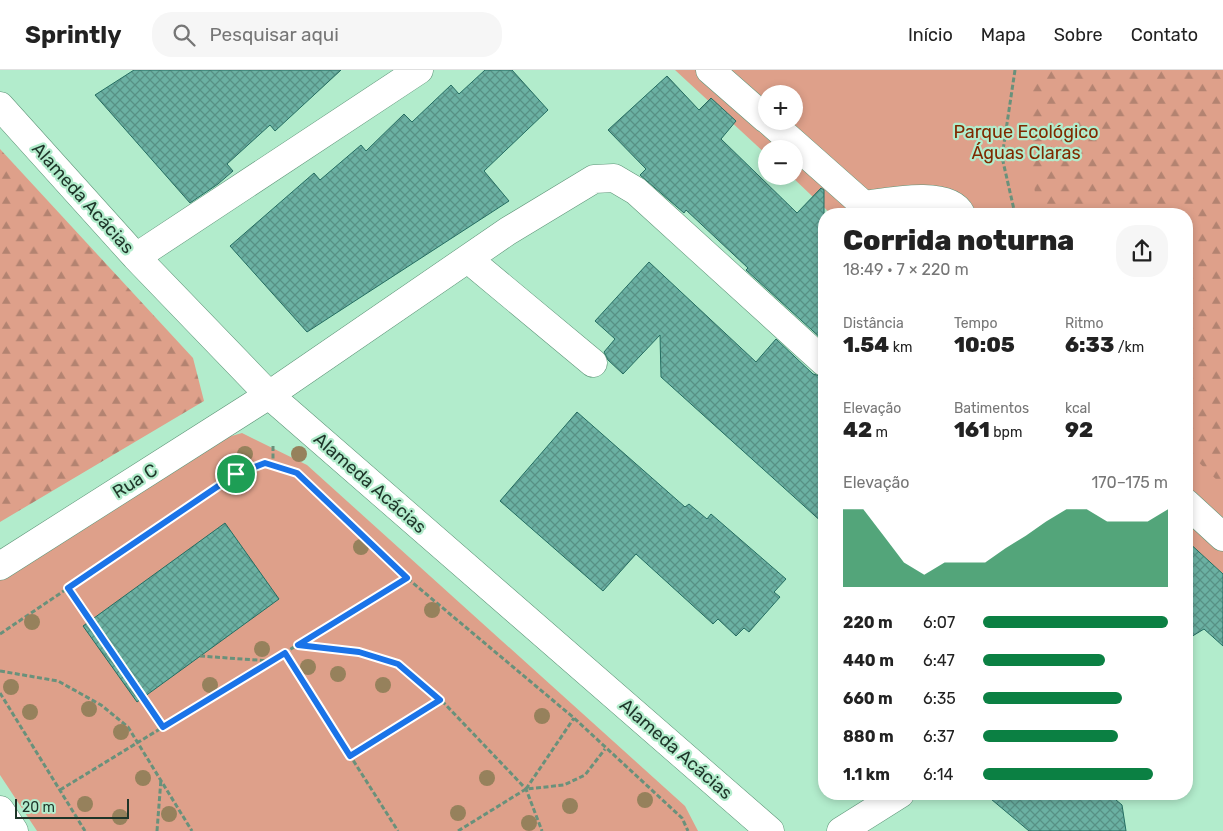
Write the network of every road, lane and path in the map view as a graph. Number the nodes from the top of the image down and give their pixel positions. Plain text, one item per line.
1 (419, 70) edge
2 (710, 70) edge
3 (1015, 70) edge
4 (0, 106) edge
5 (758, 112) edge
6 (778, 130) edge
7 (868, 208) edge
8 (878, 208) edge
9 (955, 208) edge
10 (1014, 208) edge
11 (136, 257) junction
12 (468, 259) junction
13 (818, 357) edge
14 (593, 363) dead end
15 (269, 396) junction
16 (274, 439) dead end
17 (274, 466) junction
18 (1193, 509) edge
19 (1223, 537) edge
20 (0, 566) edge
21 (407, 578) junction
22 (68, 588) junction
23 (0, 634) edge
24 (298, 645) junction
25 (285, 653) junction
26 (200, 656) dead end
27 (271, 661) junction
28 (0, 671) edge
29 (0, 693) edge
30 (440, 700) junction
31 (574, 718) junction
32 (163, 727) junction
33 (139, 742) junction
34 (605, 748) junction
35 (350, 756) junction
36 (161, 779) junction
37 (526, 789) junction
38 (60, 790) junction
39 (890, 800) edge
40 (0, 810) edge
41 (14, 831) edge
42 (85, 831) edge
43 (157, 831) edge
44 (192, 831) edge
45 (398, 831) edge
46 (458, 831) edge
47 (542, 831) edge
48 (688, 831) edge
49 (770, 831) edge
50 (841, 831) edge

1 - 11 street
2 - 5 street
3 - 10 path
4 - 11 street, Alameda Acácias
6 - 7 street
8 - 9 street
11 - 15 street, Alameda Acácias
12 - 13 street, Rua C
12 - 14 street
12 - 15 street, Rua C
15 - 20 street, Rua C
15 - 49 street, Alameda Acácias
16 - 17 path
17 - 21 path
17 - 22 path
18 - 19 street
21 - 24 path
21 - 31 path
22 - 23 path
22 - 32 path
24 - 25 path
24 - 30 path
25 - 27 path
25 - 35 path
26 - 27 path
27 - 32 path
28 - 33 path
29 - 38 path
30 - 35 path
30 - 37 path
31 - 34 path
31 - 37 path
32 - 33 path
33 - 36 path
33 - 38 path
34 - 37 path
34 - 48 path
35 - 45 path
36 - 43 path
36 - 44 path
37 - 46 path
37 - 47 path
38 - 42 path
39 - 50 street
40 - 41 street

